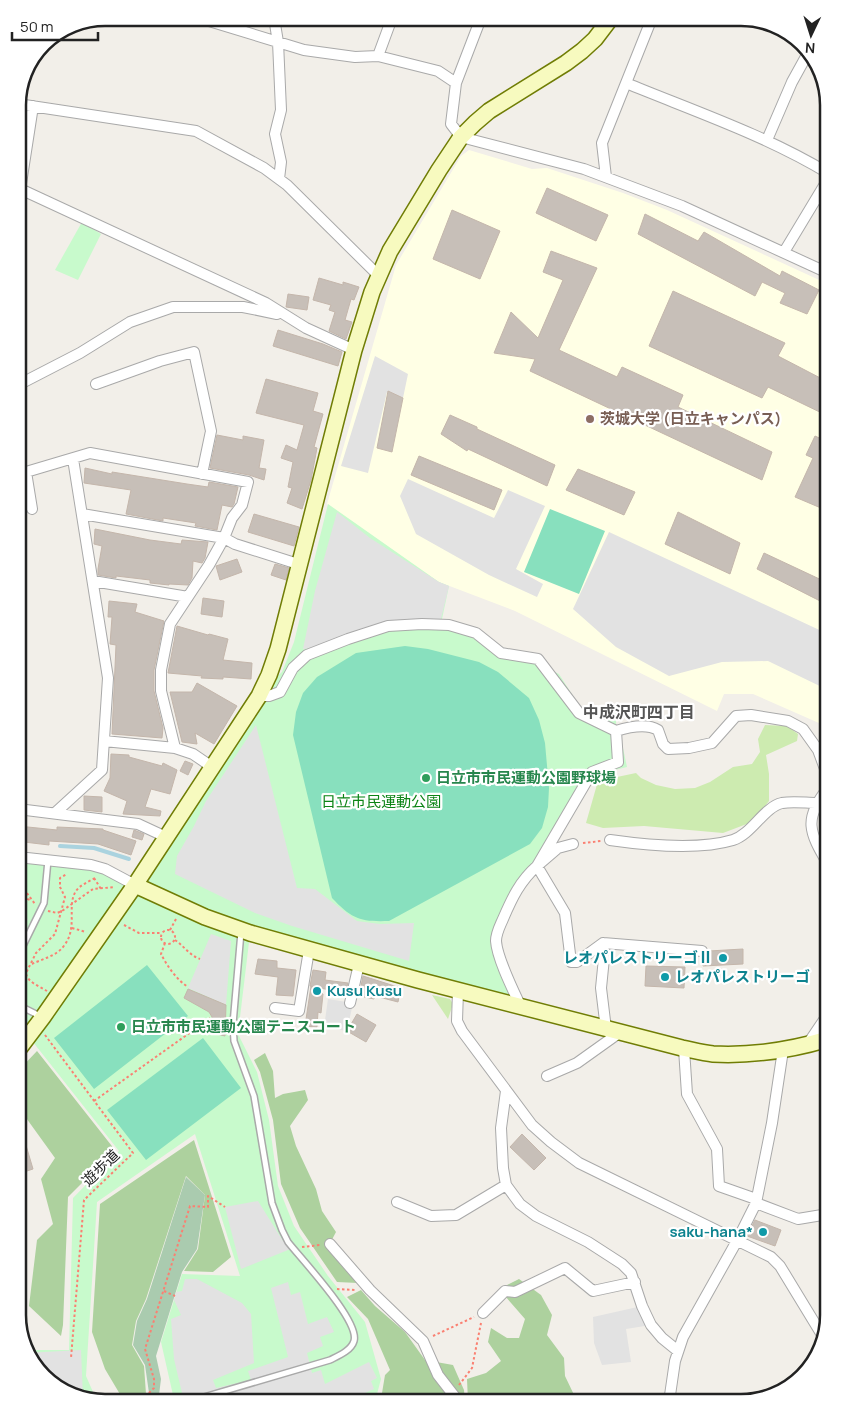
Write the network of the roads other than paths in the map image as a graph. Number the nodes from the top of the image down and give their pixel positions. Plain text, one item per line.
1 (225, 26) edge
2 (275, 26) edge
3 (389, 26) edge
4 (478, 26) edge
5 (605, 26) edge
6 (649, 26) edge
7 (278, 42) junction
8 (378, 56) junction
9 (804, 60) edge
10 (456, 83) junction
11 (626, 83) junction
12 (26, 105) edge
13 (33, 106) junction
14 (461, 137) junction
15 (767, 140) junction
16 (26, 148) edge
17 (820, 168) edge
18 (606, 177) junction
19 (279, 179) junction
20 (820, 193) edge
21 (26, 194) edge
22 (818, 196) joint
23 (784, 252) junction
24 (820, 269) edge
25 (378, 275) junction
26 (289, 317) junction
27 (354, 350) junction
28 (26, 381) edge
29 (96, 384) dead end
30 (73, 459) junction
31 (202, 474) junction
32 (32, 508) dead end
33 (82, 514) junction
34 (224, 538) junction
35 (298, 564) junction
36 (93, 581) junction
37 (188, 597) junction
38 (259, 696) junction
39 (616, 731) junction
40 (104, 741) junction
41 (175, 748) junction
42 (820, 755) edge
43 (212, 767) junction
44 (820, 799) edge
45 (817, 803) junction
46 (26, 810) edge
47 (55, 813) junction
48 (166, 837) junction
49 (610, 840) road end
50 (573, 844) road end
51 (820, 851) edge
52 (26, 858) edge
53 (48, 860) junction
54 (537, 866) junction
55 (135, 885) junction
56 (241, 930) junction
57 (26, 938) edge
58 (603, 943) junction
59 (309, 950) junction
60 (702, 951) dead end
61 (359, 964) junction
62 (458, 991) junction
63 (350, 1003) dead end
64 (521, 1007) junction
65 (275, 1008) dead end
66 (26, 1011) edge
67 (40, 1021) junction
68 (820, 1026) edge
69 (613, 1031) junction
70 (26, 1037) edge
71 (820, 1041) edge
72 (807, 1045) junction
73 (684, 1049) junction
74 (783, 1050) junction
75 (548, 1076) dead end
76 (506, 1091) junction
77 (506, 1185) junction
78 (756, 1201) junction
79 (397, 1202) dead end
80 (820, 1216) edge
81 (738, 1240) junction
82 (330, 1244) road end
83 (635, 1282) junction
84 (483, 1313) road end
85 (818, 1328) edge
86 (678, 1351) junction
87 (207, 1394) edge
88 (453, 1394) edge
89 (670, 1394) edge

1 - 7 street
2 - 7 street
3 - 8 street
4 - 10 street
5 - 14 street
6 - 11 street
7 - 8 street
7 - 19 street
8 - 10 street
9 - 15 street
10 - 14 street
11 - 15 street
11 - 18 street
12 - 13 street
13 - 16 street
13 - 19 street
14 - 18 street
14 - 25 street
15 - 17 street
18 - 23 street
19 - 25 street
20 - 22 street
21 - 26 street
22 - 23 street
23 - 24 street
25 - 27 street
26 - 27 street
26 - 28 street
27 - 35 street
29 - 31 street
30 - 31 street
30 - 32 street
30 - 33 street
31 - 34 street
33 - 34 street
33 - 36 street
34 - 35 street
34 - 37 street
35 - 38 street
36 - 37 street
36 - 40 street
37 - 41 street
38 - 39 street
38 - 43 street
39 - 42 street
39 - 54 street
40 - 41 street
40 - 47 street
41 - 43 street
43 - 48 street
44 - 45 street
45 - 49 street
45 - 51 street
46 - 47 street
47 - 48 street
48 - 55 street
50 - 54 street
52 - 53 street
53 - 55 street
53 - 57 lane
54 - 58 street
54 - 64 street
55 - 56 street
55 - 67 street
56 - 59 street
56 - 87 lane
58 - 60 street
58 - 69 street
59 - 61 street
59 - 65 street
61 - 62 street
61 - 63 street
62 - 64 street
62 - 76 street
64 - 69 street
66 - 67 lane
67 - 70 street
68 - 72 street
69 - 73 street
69 - 75 street
71 - 72 street
72 - 74 street
73 - 74 street
73 - 78 street
74 - 78 street
76 - 77 street
76 - 81 street
77 - 79 street
77 - 83 street
78 - 80 street
78 - 81 street
81 - 85 street
81 - 86 street
82 - 88 street
83 - 84 street
83 - 86 street
86 - 89 street

